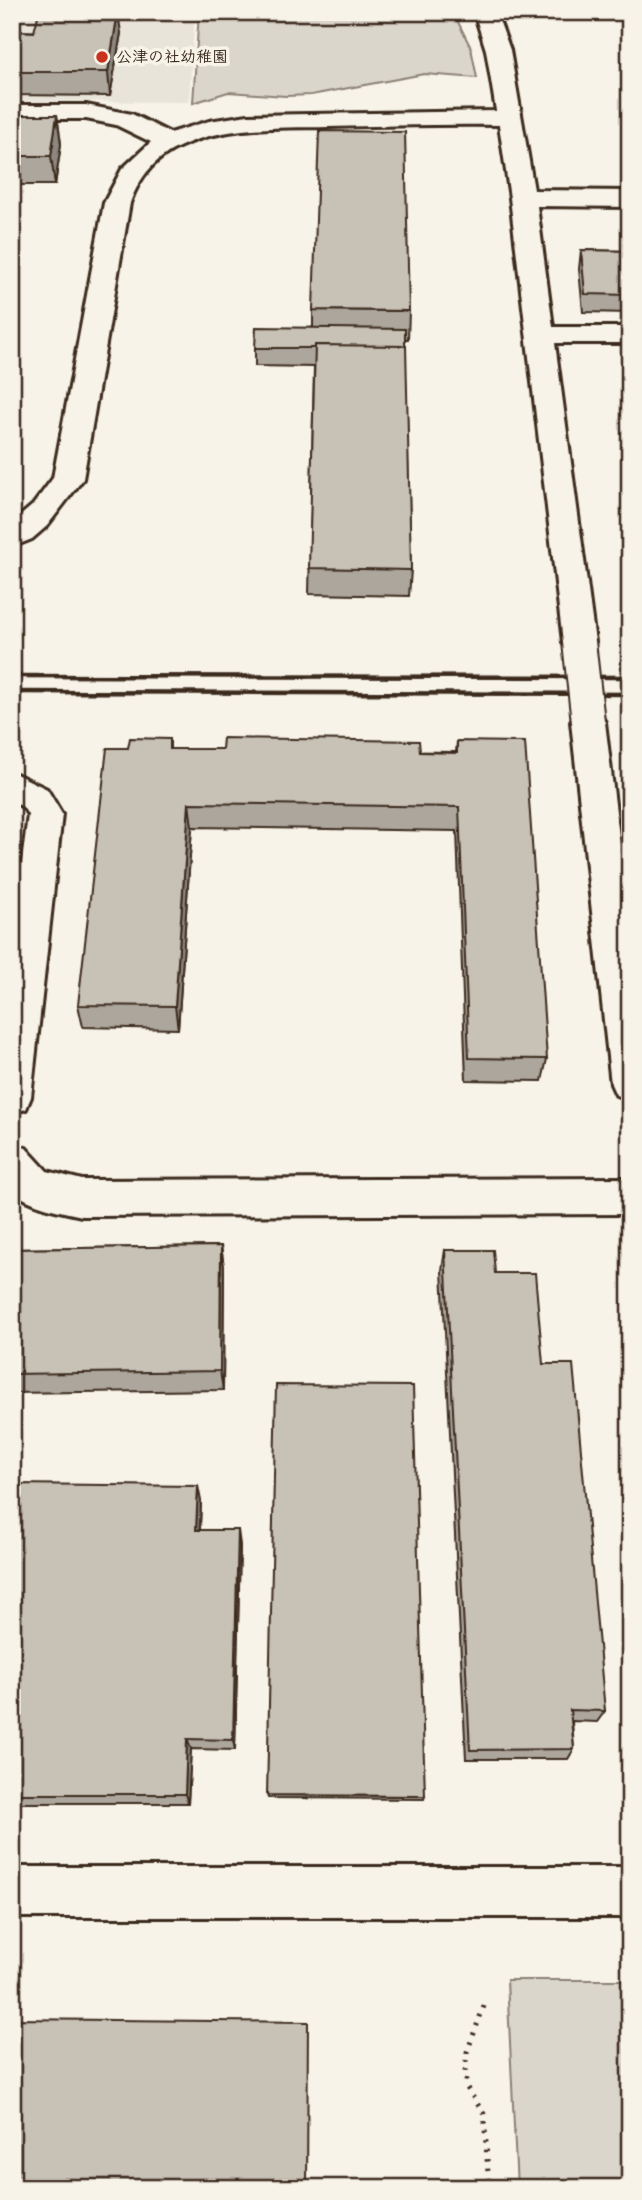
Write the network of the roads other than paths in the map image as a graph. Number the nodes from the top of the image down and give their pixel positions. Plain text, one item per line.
1 (485, 12) edge
2 (12, 112) edge
3 (509, 118) junction
4 (169, 142) junction
5 (523, 198) junction
6 (630, 199) edge
7 (539, 335) junction
8 (630, 335) edge
9 (12, 537) edge
10 (12, 785) edge
11 (630, 1084) edge
12 (12, 1097) edge
13 (12, 1160) edge
14 (630, 1196) edge
15 (12, 1892) edge
16 (630, 1892) edge

1 - 3 street
2 - 4 street
3 - 4 street
3 - 5 street
4 - 9 street
5 - 6 street
5 - 7 street
7 - 8 street
7 - 11 street, bridge
10 - 12 street
13 - 14 street
15 - 16 street

